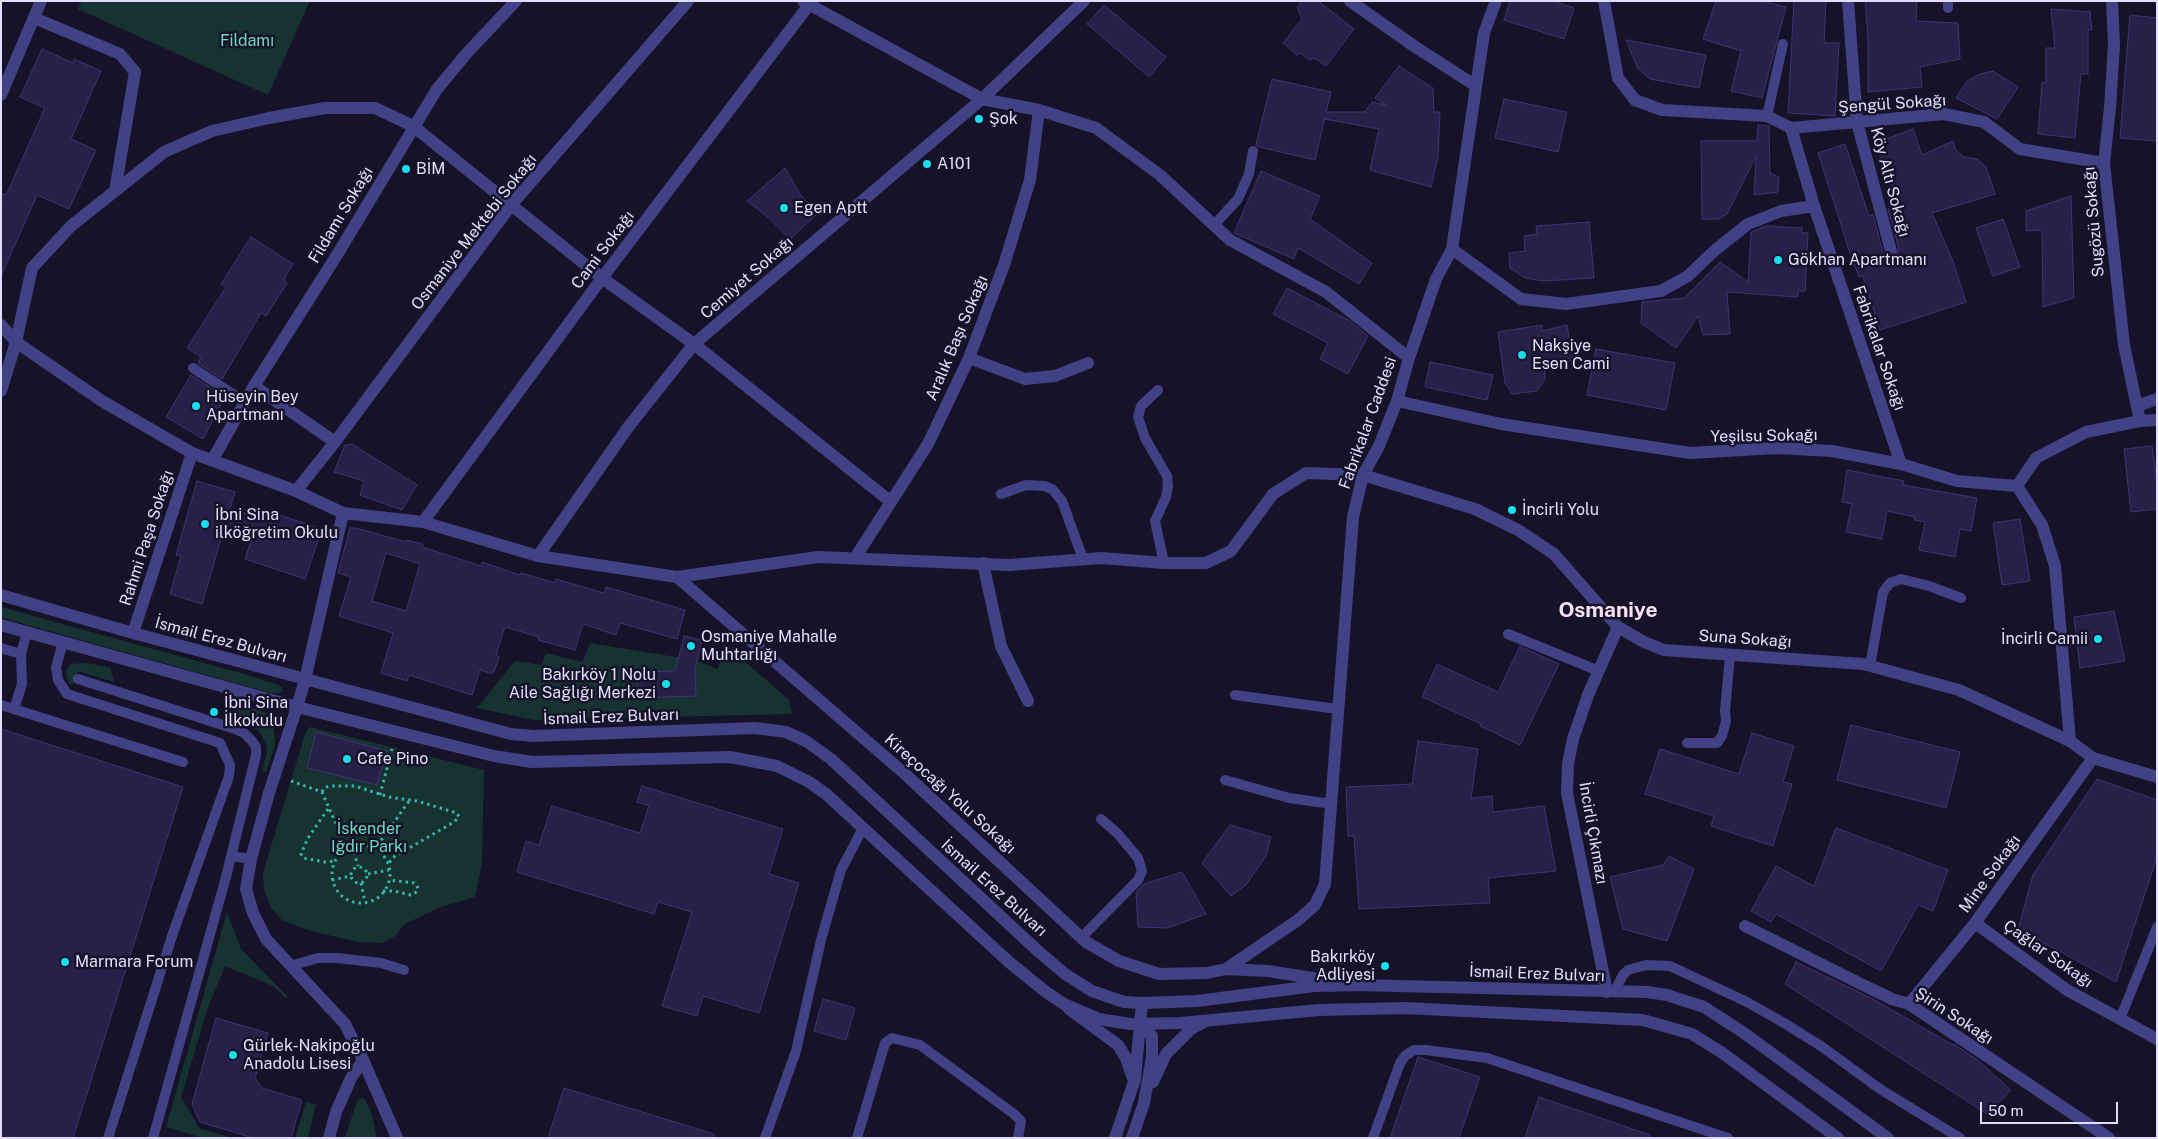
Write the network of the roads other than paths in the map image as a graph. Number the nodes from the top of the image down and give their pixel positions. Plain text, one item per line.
1 (41, 1) edge
2 (516, 1) edge
3 (688, 1) edge
4 (1084, 1) edge
5 (1350, 1) edge
6 (1496, 1) edge
7 (1604, 1) edge
8 (1848, 1) edge
9 (2112, 1) edge
10 (808, 3) edge
11 (34, 18) junction
12 (1782, 44) dead end
13 (1476, 86) junction
14 (1, 95) edge
15 (982, 99) junction
16 (1039, 110) junction
17 (1767, 116) junction
18 (1857, 122) junction
19 (413, 126) junction
20 (1791, 128) junction
21 (1253, 151) dead end
22 (2104, 163) junction
23 (115, 191) junction
24 (512, 204) junction
25 (1814, 206) junction
26 (1214, 224) junction
27 (1452, 249) junction
28 (1891, 251) dead end
29 (602, 278) junction
30 (1, 325) edge
31 (16, 342) junction
32 (694, 344) junction
33 (969, 358) junction
34 (1409, 358) junction
35 (1088, 363) dead end
36 (193, 368) dead end
37 (254, 386) junction
38 (1158, 390) dead end
39 (1, 391) edge
40 (2157, 399) edge
41 (1397, 401) junction
42 (245, 402) junction
43 (2137, 406) junction
44 (2157, 420) edge
45 (2140, 421) junction
46 (335, 442) junction
47 (192, 453) junction
48 (213, 460) junction
49 (1901, 464) junction
50 (1363, 475) junction
51 (2017, 486) junction
52 (296, 491) junction
53 (1001, 494) dead end
54 (892, 502) junction
55 (343, 513) junction
56 (423, 522) junction
57 (538, 556) junction
58 (856, 558) junction
59 (1083, 559) junction
60 (983, 563) junction
61 (1164, 563) junction
62 (677, 577) junction
63 (1, 595) edge
64 (1961, 598) dead end
65 (1, 625) edge
66 (1618, 627) junction
67 (26, 632) junction
68 (134, 633) junction
69 (1508, 634) dead end
70 (64, 642) junction
71 (1, 648) edge
72 (21, 654) junction
73 (1730, 654) junction
74 (1870, 666) junction
75 (1599, 671) junction
76 (78, 679) dead end
77 (305, 680) junction
78 (1235, 695) dead end
79 (1028, 701) dead end
80 (1, 705) edge
81 (297, 707) junction
82 (14, 709) junction
83 (1337, 709) junction
84 (2070, 741) junction
85 (1687, 743) dead end
86 (2093, 758) junction
87 (183, 762) dead end
88 (2157, 777) edge
89 (1225, 780) dead end
90 (1332, 804) junction
91 (1101, 819) dead end
92 (863, 828) junction
93 (231, 856) junction
94 (251, 859) junction
95 (1975, 923) junction
96 (1745, 926) dead end
97 (2157, 927) edge
98 (1081, 938) junction
99 (290, 966) junction
100 (1226, 969) junction
101 (404, 970) dead end
102 (1333, 986) junction
103 (1610, 992) junction
104 (1064, 1004) junction
105 (1142, 1004) junction
106 (1908, 1004) junction
107 (2120, 1019) junction
108 (1204, 1022) junction
109 (1141, 1024) junction
110 (2157, 1039) edge
111 (363, 1060) junction
112 (1133, 1084) junction
113 (1144, 1103) junction
114 (108, 1138) edge
115 (154, 1138) edge
116 (329, 1138) edge
117 (397, 1138) edge
118 (765, 1138) edge
119 (857, 1138) edge
120 (1018, 1138) edge
121 (1115, 1138) edge
122 (1132, 1138) edge
123 (1373, 1138) edge
124 (1728, 1138) edge
125 (1838, 1138) edge
126 (1888, 1138) edge
127 (1960, 1138) edge
128 (2109, 1138) edge

1 - 11 street
2 - 19 street, Fildamı Sokağı
3 - 24 street, Osmaniye Mektebi Sokağı
4 - 15 street, Cemiyet Sokağı
5 - 13 street
6 - 13 street, Fabrikalar Caddesi
7 - 17 street
8 - 18 street, Köy Altı Sokağı
9 - 22 street, Sugözü Sokağı
10 - 15 street
10 - 29 street, Cami Sokağı
11 - 14 street
11 - 23 street
12 - 17 lane
13 - 27 street, Fabrikalar Caddesi
15 - 16 street
15 - 32 street, Cemiyet Sokağı
16 - 26 street
16 - 33 street, Aralık Başı Sokağı
17 - 20 street
18 - 20 street, Şengül Sokağı
18 - 22 street, Şengül Sokağı
18 - 28 street, Köy Altı Sokağı
19 - 23 street
19 - 24 street
19 - 37 street, Fildamı Sokağı
20 - 25 street, Fabrikalar Sokağı
21 - 26 lane
22 - 43 street, Sugözü Sokağı
23 - 31 street
24 - 29 street
24 - 46 street, Osmaniye Mektebi Sokağı
25 - 27 street
25 - 49 street, Fabrikalar Sokağı
26 - 34 street
27 - 34 street, Fabrikalar Caddesi
29 - 32 street
29 - 56 street, Cami Sokağı
30 - 31 street, Suna Sokağı
31 - 39 street
31 - 47 street, Suna Sokağı
32 - 54 street
32 - 57 street, Cemiyet Sokağı
33 - 35 street
33 - 54 street, Aralık Başı Sokağı
34 - 41 street, Fabrikalar Caddesi
36 - 42 lane
37 - 42 street, Fildamı Sokağı
37 - 46 street
38 - 61 lane
40 - 43 street
41 - 49 street, Yeşilsu Sokağı
41 - 50 street, Fabrikalar Caddesi
42 - 48 street, Fildamı Sokağı
43 - 45 street, Sugözü Sokağı
44 - 45 street
45 - 51 street
46 - 52 street, Osmaniye Mektebi Sokağı
47 - 48 street, Suna Sokağı
47 - 68 street, Rahmi Paşa Sokağı
48 - 52 street, Suna Sokağı
49 - 51 street, Yeşilsu Sokağı
50 - 61 street, Suna Sokağı
50 - 66 street, Suna Sokağı
50 - 83 street, Fabrikalar Caddesi
51 - 84 street
52 - 55 street, Suna Sokağı
53 - 59 lane
54 - 58 street, Aralık Başı Sokağı
55 - 56 street, Suna Sokağı
55 - 77 street
56 - 57 street, Suna Sokağı
57 - 62 street, Suna Sokağı
58 - 60 street, Suna Sokağı
58 - 62 street, Suna Sokağı
59 - 60 street, Suna Sokağı
59 - 61 street, Suna Sokağı
60 - 79 street
62 - 98 street, Kireçocağı Yolu Sokağı
63 - 68 street, İsmail Erez Bulvarı
64 - 74 lane
65 - 67 street
66 - 73 street, Suna Sokağı
66 - 75 street, İncirli Çıkmazı
67 - 70 street
67 - 72 lane
68 - 77 street, İsmail Erez Bulvarı
69 - 75 lane
70 - 81 street
70 - 114 lane
71 - 72 lane
72 - 82 lane
73 - 74 street, Suna Sokağı
73 - 85 lane
74 - 84 street, Suna Sokağı
75 - 103 street, İncirli Çıkmazı
76 - 93 lane
77 - 81 street
77 - 105 street, İsmail Erez Bulvarı
78 - 83 lane
80 - 82 lane
81 - 92 street
81 - 94 street
82 - 87 lane
83 - 90 street, Fabrikalar Caddesi
84 - 86 street, Suna Sokağı
86 - 88 street, Suna Sokağı
86 - 95 street, Mine Sokağı
89 - 90 lane
90 - 100 street, Fabrikalar Caddesi
91 - 98 lane
92 - 104 street
92 - 118 lane
93 - 94 lane
93 - 115 lane
94 - 99 street
95 - 106 street, Mine Sokağı
95 - 107 street, Çağlar Sokağı
96 - 106 street, Şirin Sokağı
97 - 107 lane
98 - 100 street, Kireçocağı Yolu Sokağı
99 - 101 lane
99 - 111 street
100 - 102 street
102 - 103 street, İsmail Erez Bulvarı
102 - 105 street, İsmail Erez Bulvarı
103 - 126 street, İsmail Erez Bulvarı
103 - 127 lane
104 - 109 street
104 - 112 street
105 - 109 street
106 - 128 street, Şirin Sokağı
107 - 110 street, Çağlar Sokağı
108 - 109 street
108 - 113 street
108 - 125 street
109 - 112 street
109 - 113 street
111 - 116 street
111 - 117 street
112 - 121 street
113 - 122 street
119 - 120 lane
123 - 124 lane

